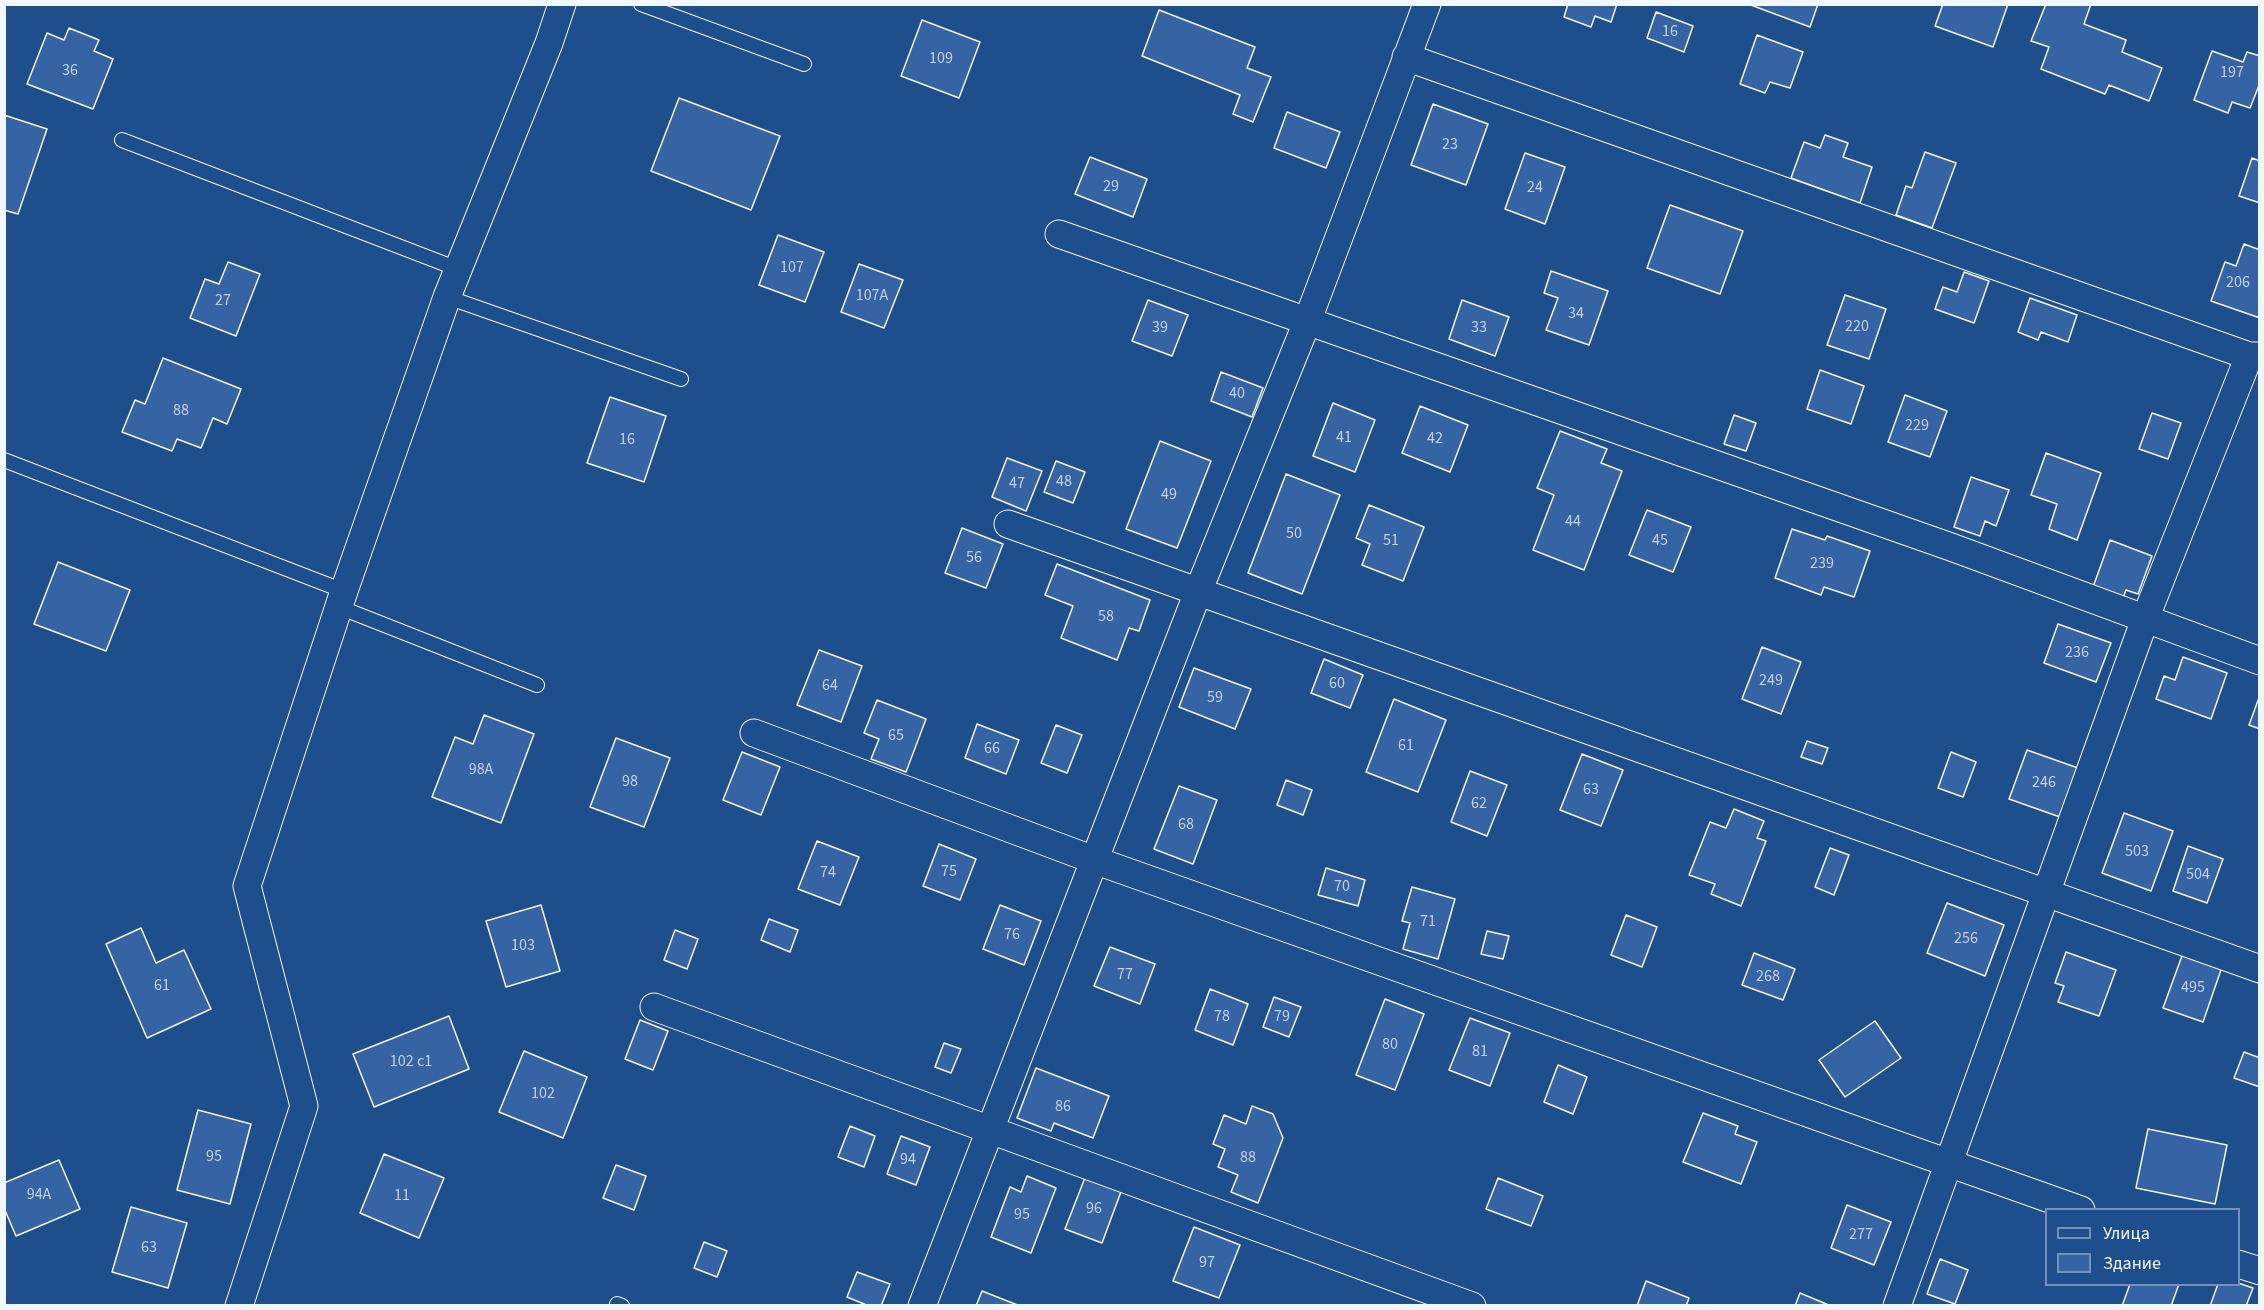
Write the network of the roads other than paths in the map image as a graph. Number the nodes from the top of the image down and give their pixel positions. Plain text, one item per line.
1 (562, 4) edge
2 (641, 4) edge
3 (1427, 4) edge
4 (1406, 57) junction
5 (804, 64) dead end
6 (122, 140) dead end
7 (1059, 234) dead end
8 (458, 269) junction
9 (447, 297) junction
10 (1307, 322) junction
11 (2254, 356) edge
12 (681, 379) dead end
13 (4, 460) edge
14 (1008, 524) dead end
15 (1198, 592) junction
16 (341, 599) junction
17 (2145, 619) junction
18 (2259, 661) edge
19 (537, 685) dead end
20 (754, 733) dead end
21 (1094, 860) junction
22 (2046, 892) junction
23 (2259, 969) edge
24 (654, 1007) dead end
25 (991, 1129) junction
26 (1949, 1164) junction
27 (2078, 1208) edge
28 (2240, 1265) edge
29 (2259, 1271) edge
30 (239, 1305) edge
31 (922, 1305) edge
32 (1472, 1305) edge
33 (1897, 1305) edge

1 - 8 street
2 - 5 lane
3 - 4 street
4 - 10 street
4 - 11 street
6 - 8 lane
7 - 10 street
8 - 9 street
9 - 12 lane
9 - 16 street
10 - 15 street
10 - 17 street
11 - 17 street
13 - 16 lane
14 - 15 street
15 - 21 street
15 - 22 street
16 - 19 lane
16 - 30 street
17 - 18 street
17 - 22 street
20 - 21 street
21 - 25 street
21 - 26 street
22 - 23 street
22 - 26 street
24 - 25 street
25 - 31 street
25 - 32 street
26 - 27 street
26 - 33 street
28 - 29 street

